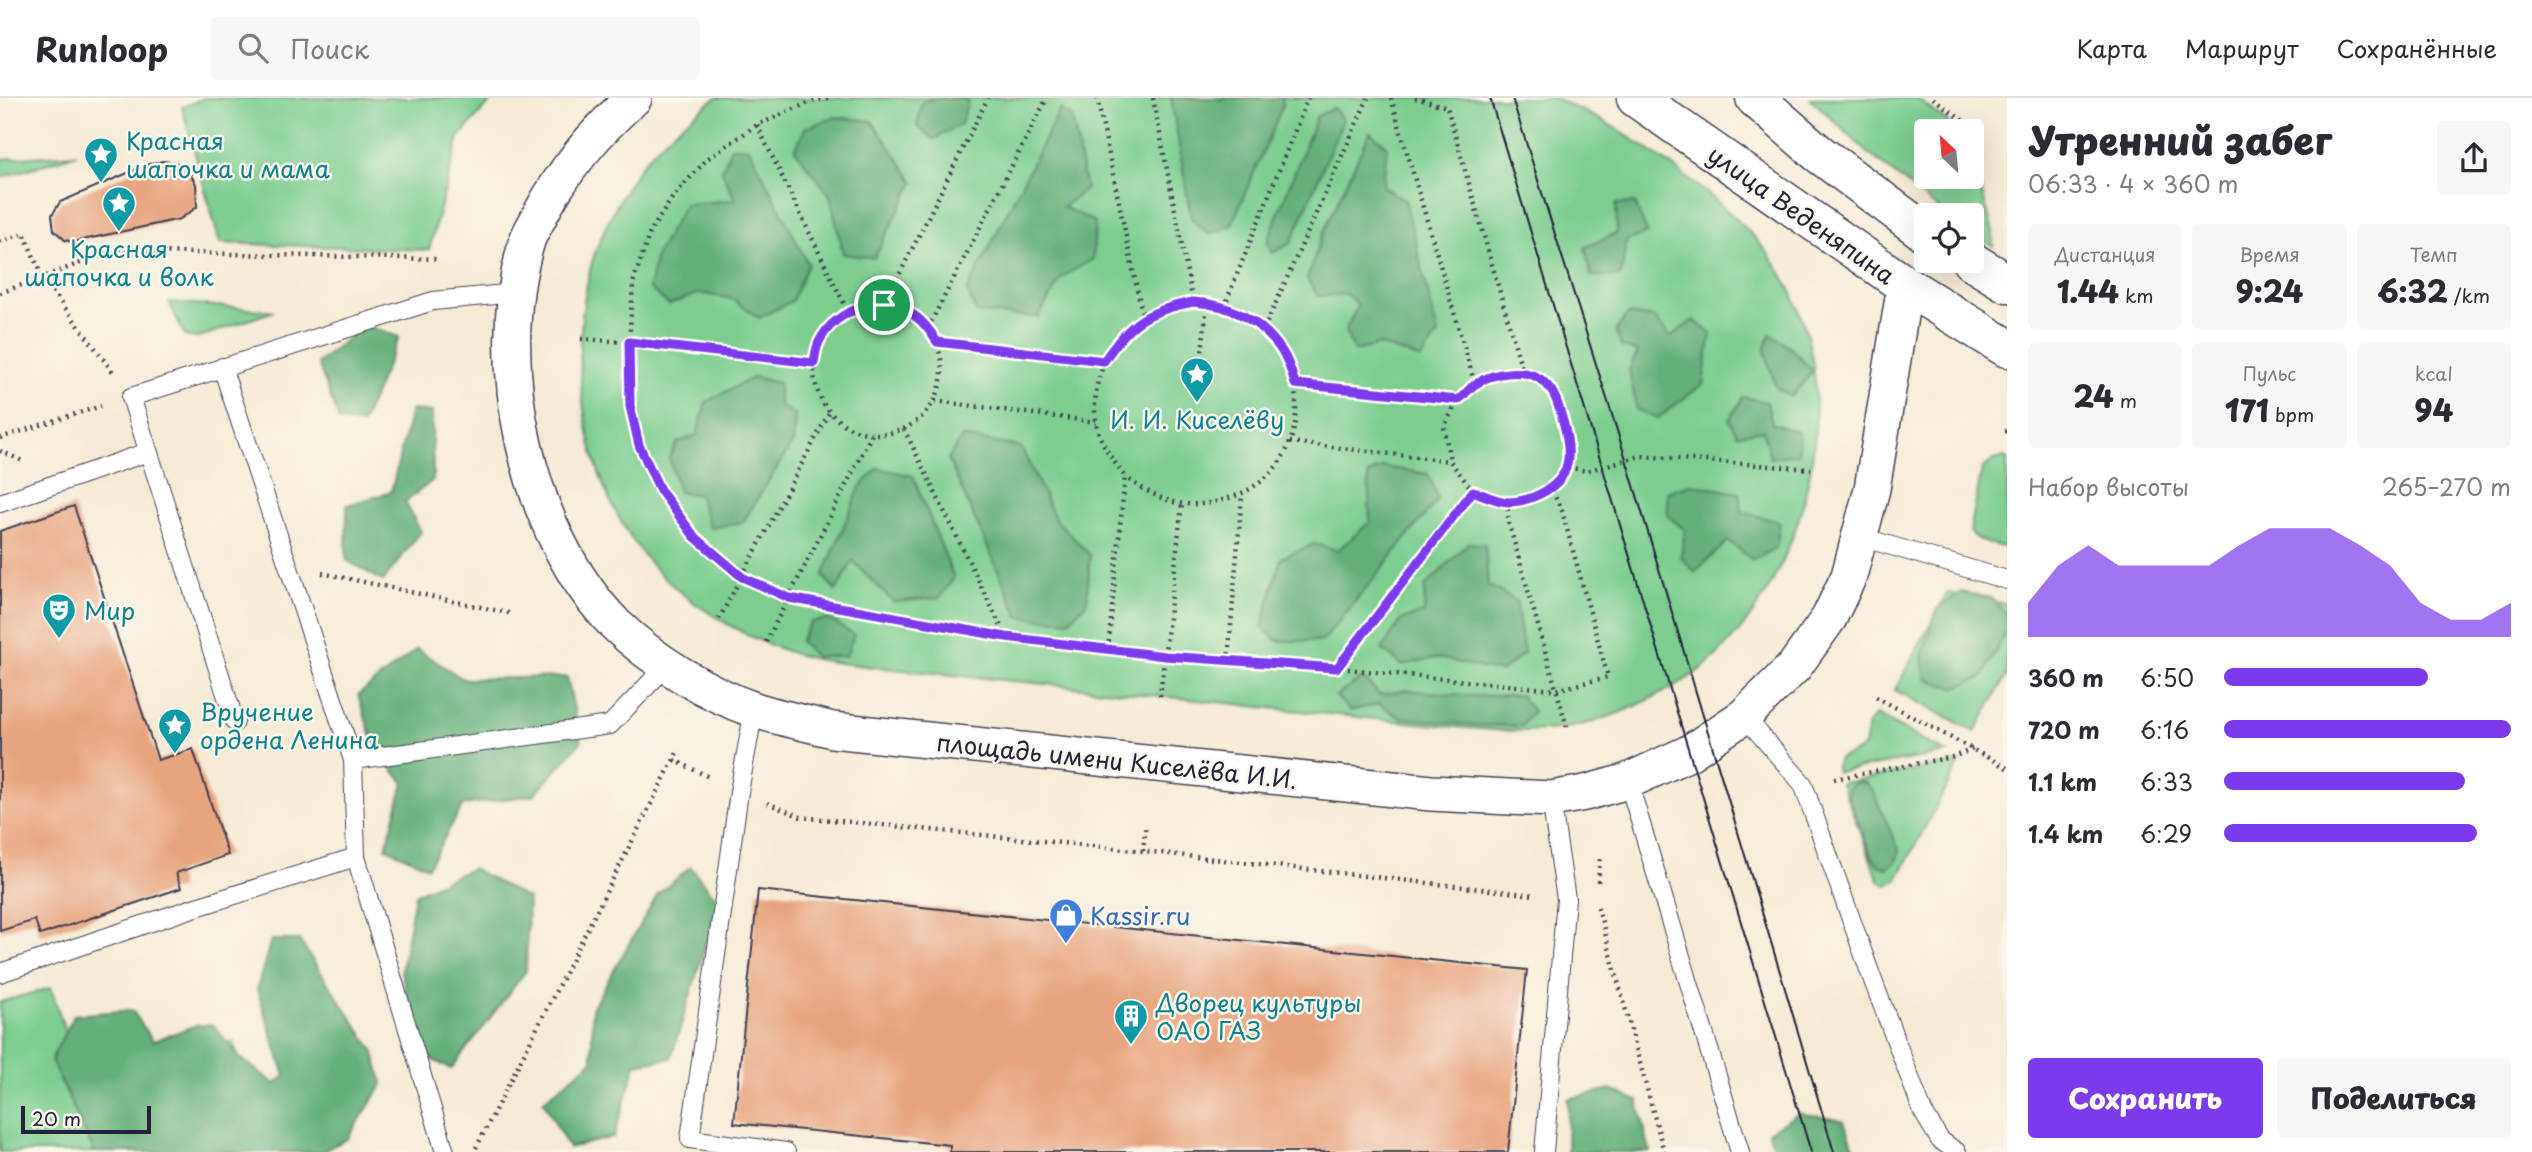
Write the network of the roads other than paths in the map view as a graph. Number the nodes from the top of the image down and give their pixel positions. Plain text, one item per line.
1 (634, 98) edge
2 (1636, 98) edge
3 (1755, 98) edge
4 (604, 113) edge
5 (1914, 224) edge
6 (1984, 269) edge
7 (2007, 283) edge
8 (1905, 285) junction
9 (515, 293) junction
10 (2007, 348) edge
11 (222, 368) junction
12 (148, 452) junction
13 (0, 503) edge
14 (1861, 537) junction
15 (2007, 580) edge
16 (667, 665) junction
17 (754, 709) junction
18 (1744, 716) junction
19 (235, 722) dead end
20 (353, 760) junction
21 (1628, 781) junction
22 (1551, 799) junction
23 (356, 857) junction
24 (0, 973) edge
25 (689, 1145) edge
26 (445, 1152) edge
27 (786, 1152) edge
28 (1544, 1152) edge
29 (1740, 1152) edge
30 (1956, 1152) edge

1 - 4 street, площадь имени Киселёва И.И.
2 - 8 main road, улица Веденяпина
3 - 5 main road
4 - 9 street, площадь имени Киселёва И.И.
6 - 7 main road
8 - 10 main road, улица Веденяпина
8 - 14 street, площадь имени Киселёва И.И.
9 - 11 lane
9 - 16 street, площадь имени Киселёва И.И.
11 - 12 lane
11 - 20 lane
12 - 13 lane
12 - 19 lane
14 - 15 lane
14 - 18 street, площадь имени Киселёва И.И.
16 - 17 street, площадь имени Киселёва И.И.
16 - 20 lane
17 - 22 street, площадь имени Киселёва И.И.
17 - 25 lane
18 - 21 street, площадь имени Киселёва И.И.
18 - 30 lane
20 - 23 lane
21 - 22 street, площадь имени Киселёва И.И.
21 - 29 lane
22 - 28 lane
23 - 24 lane
23 - 26 lane
25 - 27 lane

